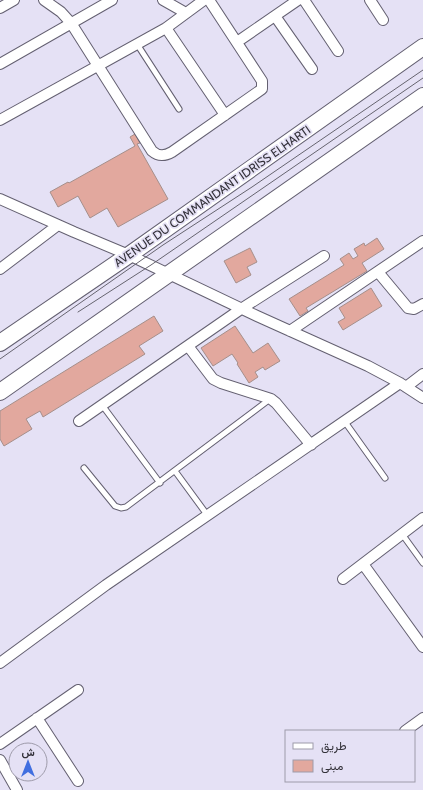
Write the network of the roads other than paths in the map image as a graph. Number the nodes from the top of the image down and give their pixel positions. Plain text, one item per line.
1 (14, 0) edge
2 (44, 0) edge
3 (112, 0) edge
4 (163, 0) edge
5 (204, 0) edge
6 (209, 0) edge
7 (298, 0) edge
8 (304, 0) edge
9 (370, 0) edge
10 (0, 8) edge
11 (186, 14) junction
12 (275, 16) junction
13 (383, 20) dead end
14 (71, 23) junction
15 (166, 28) junction
16 (237, 42) junction
17 (137, 44) junction
18 (423, 47) edge
19 (338, 51) dead end
20 (0, 64) edge
21 (99, 67) junction
22 (312, 69) dead end
23 (423, 96) edge
24 (179, 109) dead end
25 (225, 115) junction
26 (0, 120) edge
27 (0, 199) edge
28 (58, 225) junction
29 (423, 241) edge
30 (129, 254) junction
31 (324, 256) dead end
32 (0, 269) edge
33 (378, 272) junction
34 (168, 274) junction
35 (423, 304) edge
36 (241, 309) junction
37 (290, 331) junction
38 (0, 343) edge
39 (188, 346) junction
40 (423, 374) edge
41 (403, 385) junction
42 (0, 392) edge
43 (423, 398) edge
44 (271, 399) junction
45 (102, 405) junction
46 (79, 421) dead end
47 (345, 422) junction
48 (311, 445) junction
49 (84, 468) dead end
50 (175, 471) junction
51 (385, 478) dead end
52 (160, 483) junction
53 (208, 516) junction
54 (423, 518) edge
55 (402, 534) junction
56 (423, 563) edge
57 (363, 564) junction
58 (342, 578) dead end
59 (423, 647) edge
60 (0, 663) edge
61 (78, 690) dead end
62 (37, 718) junction
63 (423, 718) edge
64 (406, 730) edge
65 (0, 744) edge
66 (0, 760) edge
67 (78, 782) dead end
68 (14, 789) edge

1 - 10 street
2 - 14 street
3 - 14 street
4 - 11 street
5 - 11 street
6 - 16 street
7 - 12 street
8 - 19 street
9 - 13 street
11 - 15 street
12 - 16 street
12 - 22 street
14 - 20 street
14 - 21 street
15 - 17 street
15 - 25 street
16 - 25 street
17 - 21 street
17 - 24 lane
18 - 30 main road, AVENUE DU COMMANDANT IDRISS ELHARTI
21 - 25 street
21 - 26 street
23 - 34 main road
27 - 28 street
28 - 30 street
28 - 32 street
29 - 33 street
30 - 34 street
30 - 38 main road, AVENUE DU COMMANDANT IDRISS ELHARTI
31 - 36 street
33 - 35 street
33 - 37 street
34 - 36 street
34 - 42 main road
36 - 37 street
36 - 39 street
37 - 41 street
39 - 44 street
39 - 45 street
40 - 41 street
41 - 43 street
41 - 47 street
44 - 48 street
44 - 50 lane
45 - 46 street
45 - 52 lane
47 - 48 street
47 - 51 lane
48 - 53 street
49 - 52 lane
50 - 52 lane
50 - 53 lane
53 - 60 street
54 - 55 street
55 - 56 lane
55 - 57 street
57 - 58 street
57 - 59 street
61 - 62 street
62 - 65 street
62 - 67 street
63 - 64 street
66 - 68 street

